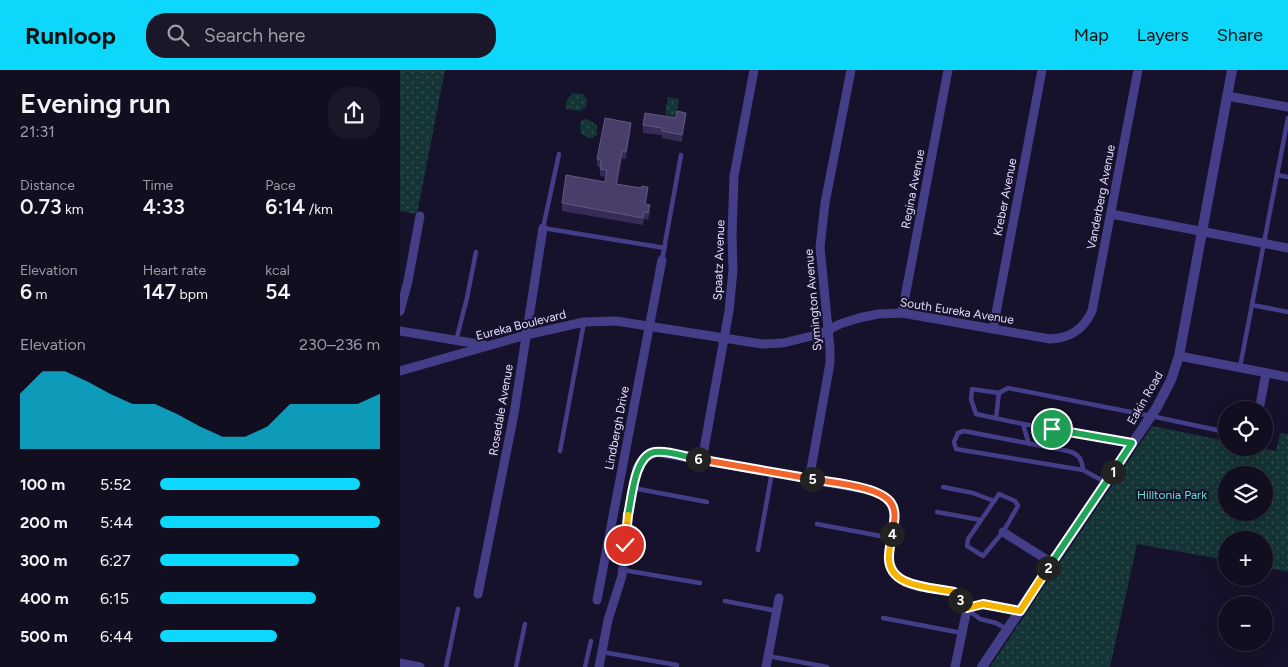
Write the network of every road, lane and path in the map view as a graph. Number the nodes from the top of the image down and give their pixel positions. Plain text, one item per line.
1 (754, 70) edge
2 (851, 70) edge
3 (948, 70) edge
4 (1042, 70) edge
5 (1138, 70) edge
6 (1232, 70) edge
7 (1227, 96) junction
8 (1288, 107) edge
9 (1288, 118) edge
10 (559, 154) dead end
11 (681, 156) dead end
12 (1277, 175) junction
13 (1288, 177) edge
14 (1111, 214) junction
15 (420, 216) dead end
16 (543, 228) junction
17 (1201, 231) junction
18 (1264, 243) junction
19 (665, 248) junction
20 (1288, 248) edge
21 (476, 252) dead end
22 (662, 260) joint
23 (1252, 305) junction
24 (400, 311) edge
25 (1288, 312) edge
26 (902, 313) junction
27 (584, 322) junction
28 (650, 326) junction
29 (1083, 327) joint
30 (829, 329) junction
31 (993, 329) junction
32 (400, 332) edge
33 (526, 335) junction
34 (724, 339) junction
35 (456, 341) junction
36 (487, 346) junction
37 (1179, 356) junction
38 (1240, 368) junction
39 (400, 370) edge
40 (1266, 373) junction
41 (1288, 377) edge
42 (999, 393) junction
43 (1261, 401) edge
44 (1151, 416) junction
45 (996, 418) junction
46 (1023, 424) junction
47 (1042, 427) dead end
48 (1052, 429) dead end
49 (1218, 430) edge
50 (1132, 443) junction
51 (1029, 444) junction
52 (704, 449) dead end
53 (560, 451) dead end
54 (812, 469) dead end
55 (1083, 470) junction
56 (772, 472) junction
57 (1106, 482) junction
58 (943, 487) dead end
59 (633, 488) junction
60 (994, 501) junction
61 (707, 502) dead end
62 (937, 512) dead end
63 (981, 520) junction
64 (817, 524) dead end
65 (1003, 532) junction
66 (892, 538) junction
67 (758, 550) dead end
68 (1052, 563) junction
69 (623, 570) junction
70 (700, 583) dead end
71 (478, 594) dead end
72 (779, 598) dead end
73 (597, 600) dead end
74 (725, 601) dead end
75 (967, 608) junction
76 (458, 609) dead end
77 (777, 610) junction
78 (1020, 611) junction
79 (883, 618) dead end
80 (525, 624) dead end
81 (1008, 630) junction
82 (962, 633) junction
83 (591, 641) dead end
84 (602, 652) junction
85 (768, 656) junction
86 (400, 663) edge
87 (677, 665) dead end
88 (420, 667) edge
89 (446, 667) edge
90 (516, 667) edge
91 (585, 667) edge
92 (599, 667) edge
93 (766, 667) edge
94 (827, 667) edge
95 (955, 667) edge
96 (982, 667) edge

1 - 34 street, Spaatz Avenue
2 - 30 street, Symington Avenue
3 - 26 street, Regina Avenue
4 - 31 street, Kreber Avenue
5 - 14 street, Vanderberg Avenue
6 - 7 street, Eakin Road
7 - 8 street
7 - 17 street, Eakin Road
9 - 12 lane
10 - 16 lane
11 - 19 lane
12 - 13 lane
12 - 18 lane
14 - 17 street
14 - 29 street, Vanderberg Avenue
15 - 24 street
16 - 19 lane
16 - 33 street, Rosedale Avenue
17 - 18 street
17 - 37 street, Eakin Road
18 - 20 street
18 - 23 lane
19 - 22 lane
21 - 35 lane
22 - 28 street, Lindbergh Drive
23 - 25 lane
23 - 38 lane
26 - 30 street, South Eureka Avenue
26 - 31 street, South Eureka Avenue
27 - 28 street, Eureka Boulevard
27 - 33 street, Eureka Boulevard
27 - 53 lane
28 - 34 street, South Eureka Avenue
28 - 73 street, Lindbergh Drive
29 - 31 street, South Eureka Avenue
30 - 34 street, South Eureka Avenue
30 - 54 street, Symington Avenue
32 - 35 street
33 - 36 street, Eureka Boulevard
33 - 71 street, Rosedale Avenue
34 - 52 street, Spaatz Avenue
35 - 36 street
36 - 39 street, Eureka Boulevard
37 - 38 street
37 - 44 street, Eakin Road
38 - 40 street
40 - 41 street
40 - 43 street
42 - 44 lane
42 - 45 lane
42 - 45 lane
44 - 49 lane
44 - 50 street, Eakin Road
45 - 46 lane
46 - 47 lane
46 - 51 lane
48 - 50 lane
50 - 57 street, Eakin Road
51 - 55 lane
51 - 55 lane
55 - 57 lane
56 - 59 street
56 - 66 street
56 - 67 lane
57 - 68 street, Eakin Road
58 - 60 lane
59 - 61 lane
59 - 69 street
60 - 63 lane
60 - 65 lane
62 - 63 lane
63 - 65 lane
64 - 66 lane
65 - 68 street
66 - 75 street
68 - 78 street, Eakin Road
69 - 70 lane
69 - 84 street
72 - 77 street
74 - 77 lane
75 - 78 lane
75 - 81 lane
75 - 82 street
76 - 89 lane
77 - 85 street
78 - 81 street, Eakin Road
79 - 82 lane
80 - 90 lane
81 - 96 street, Eakin Road
82 - 95 street
83 - 91 lane
84 - 87 lane
84 - 92 street
85 - 93 street
85 - 94 lane
86 - 88 street

